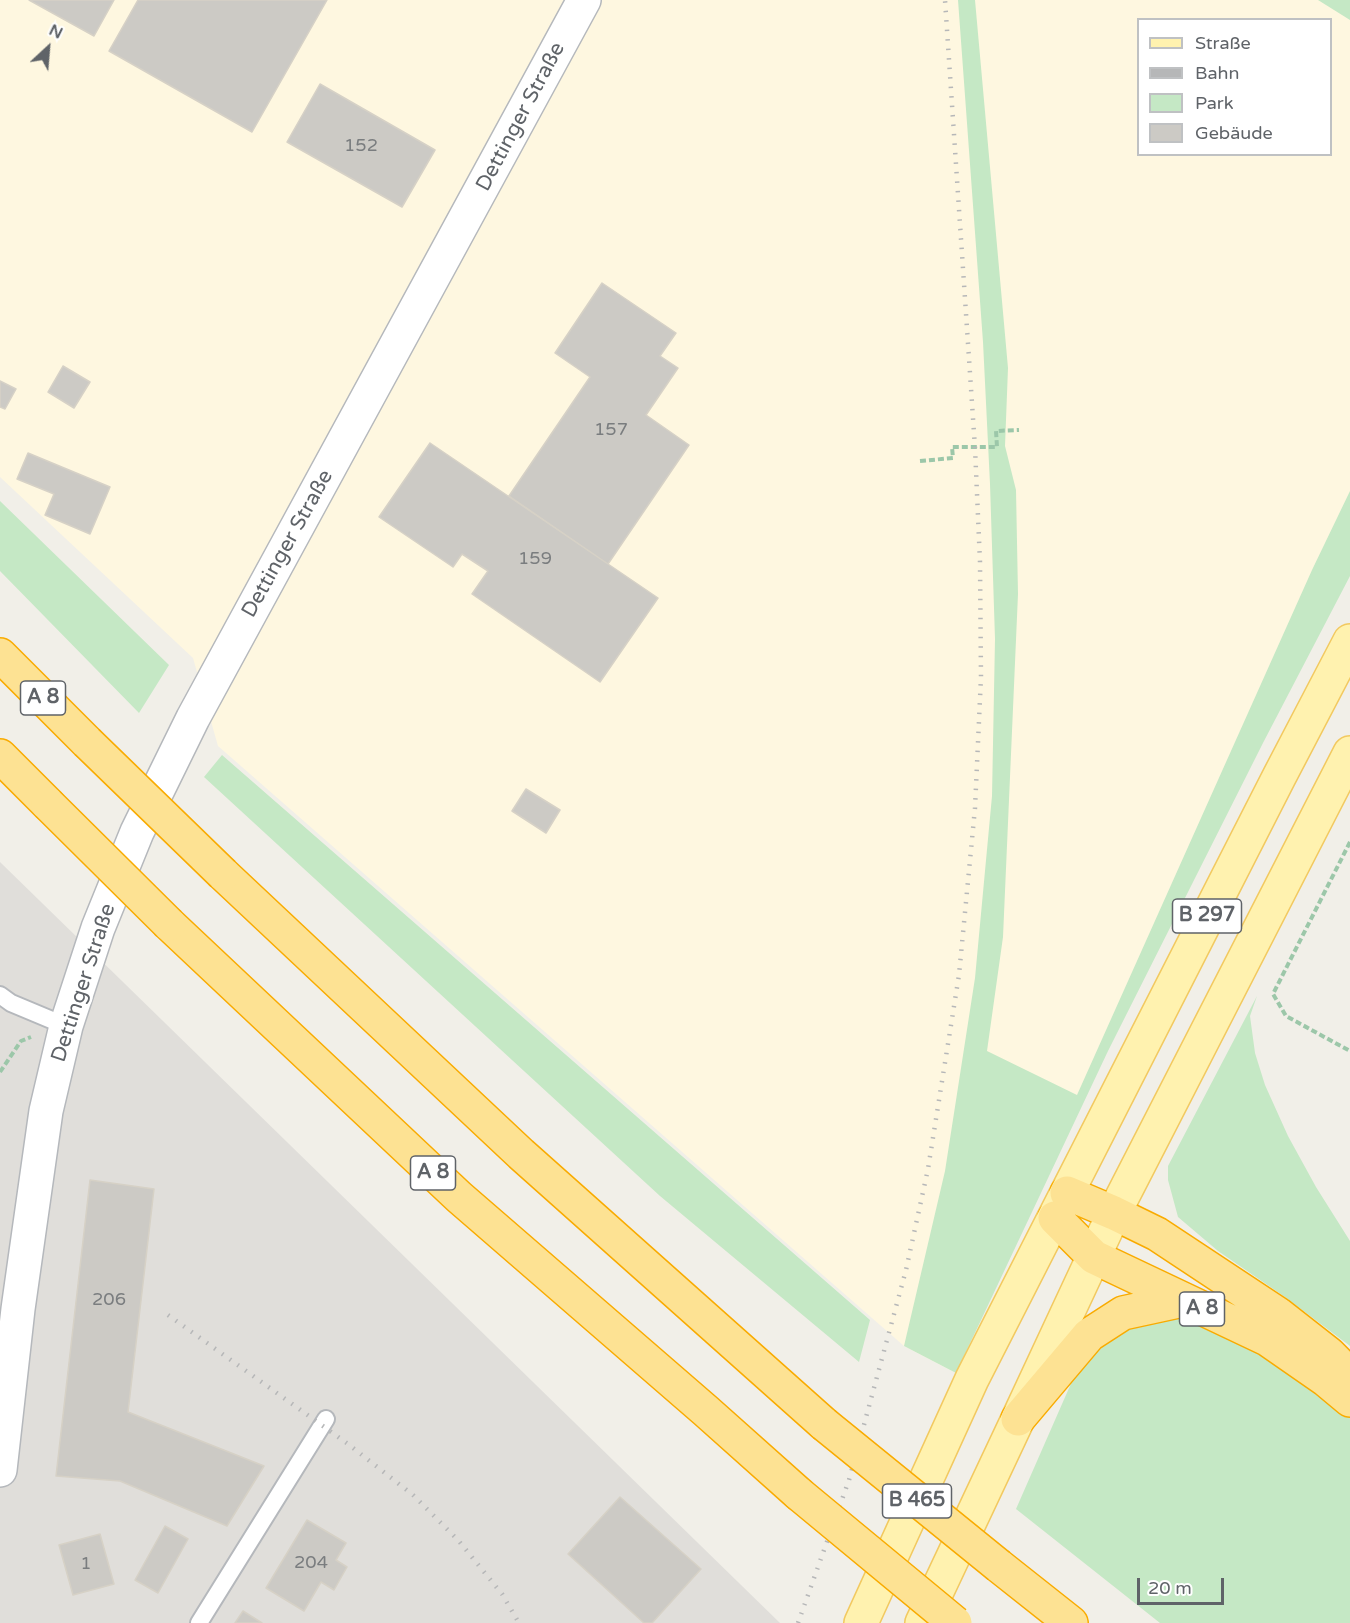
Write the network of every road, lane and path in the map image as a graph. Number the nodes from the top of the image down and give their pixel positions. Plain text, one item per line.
1 (584, 0) edge
2 (1020, 430) dead end
3 (920, 460) dead end
4 (1350, 640) edge
5 (0, 655) edge
6 (1350, 753) edge
7 (0, 756) edge
8 (1350, 842) edge
9 (0, 995) edge
10 (66, 1026) junction
11 (1350, 1051) edge
12 (1061, 1206) junction
13 (1114, 1213) junction
14 (1094, 1257) junction
15 (1183, 1300) junction
16 (1350, 1375) edge
17 (972, 1379) joint
18 (1350, 1400) edge
19 (326, 1419) dead end
20 (1018, 1419) junction
21 (0, 1470) edge
22 (199, 1623) edge
23 (861, 1623) edge
24 (922, 1623) edge
25 (955, 1623) edge
26 (1071, 1623) edge

1 - 10 street, Dettinger Straße
2 - 3 path
4 - 12 main road, B 297
5 - 26 highway, A 8, bridge
6 - 13 main road, B 297
7 - 25 highway, A 8, bridge
8 - 11 path
9 - 10 lane
10 - 21 street, Dettinger Straße
12 - 13 highway, A 8
12 - 14 highway, A 8
12 - 17 main road, B 297
13 - 14 main road, B 297
13 - 16 highway, A 8
14 - 15 highway, A 8
14 - 20 main road, B 297
15 - 18 highway, A 8
15 - 20 highway, A 8
17 - 23 main road, B 465
19 - 22 lane
20 - 24 main road, B 297

